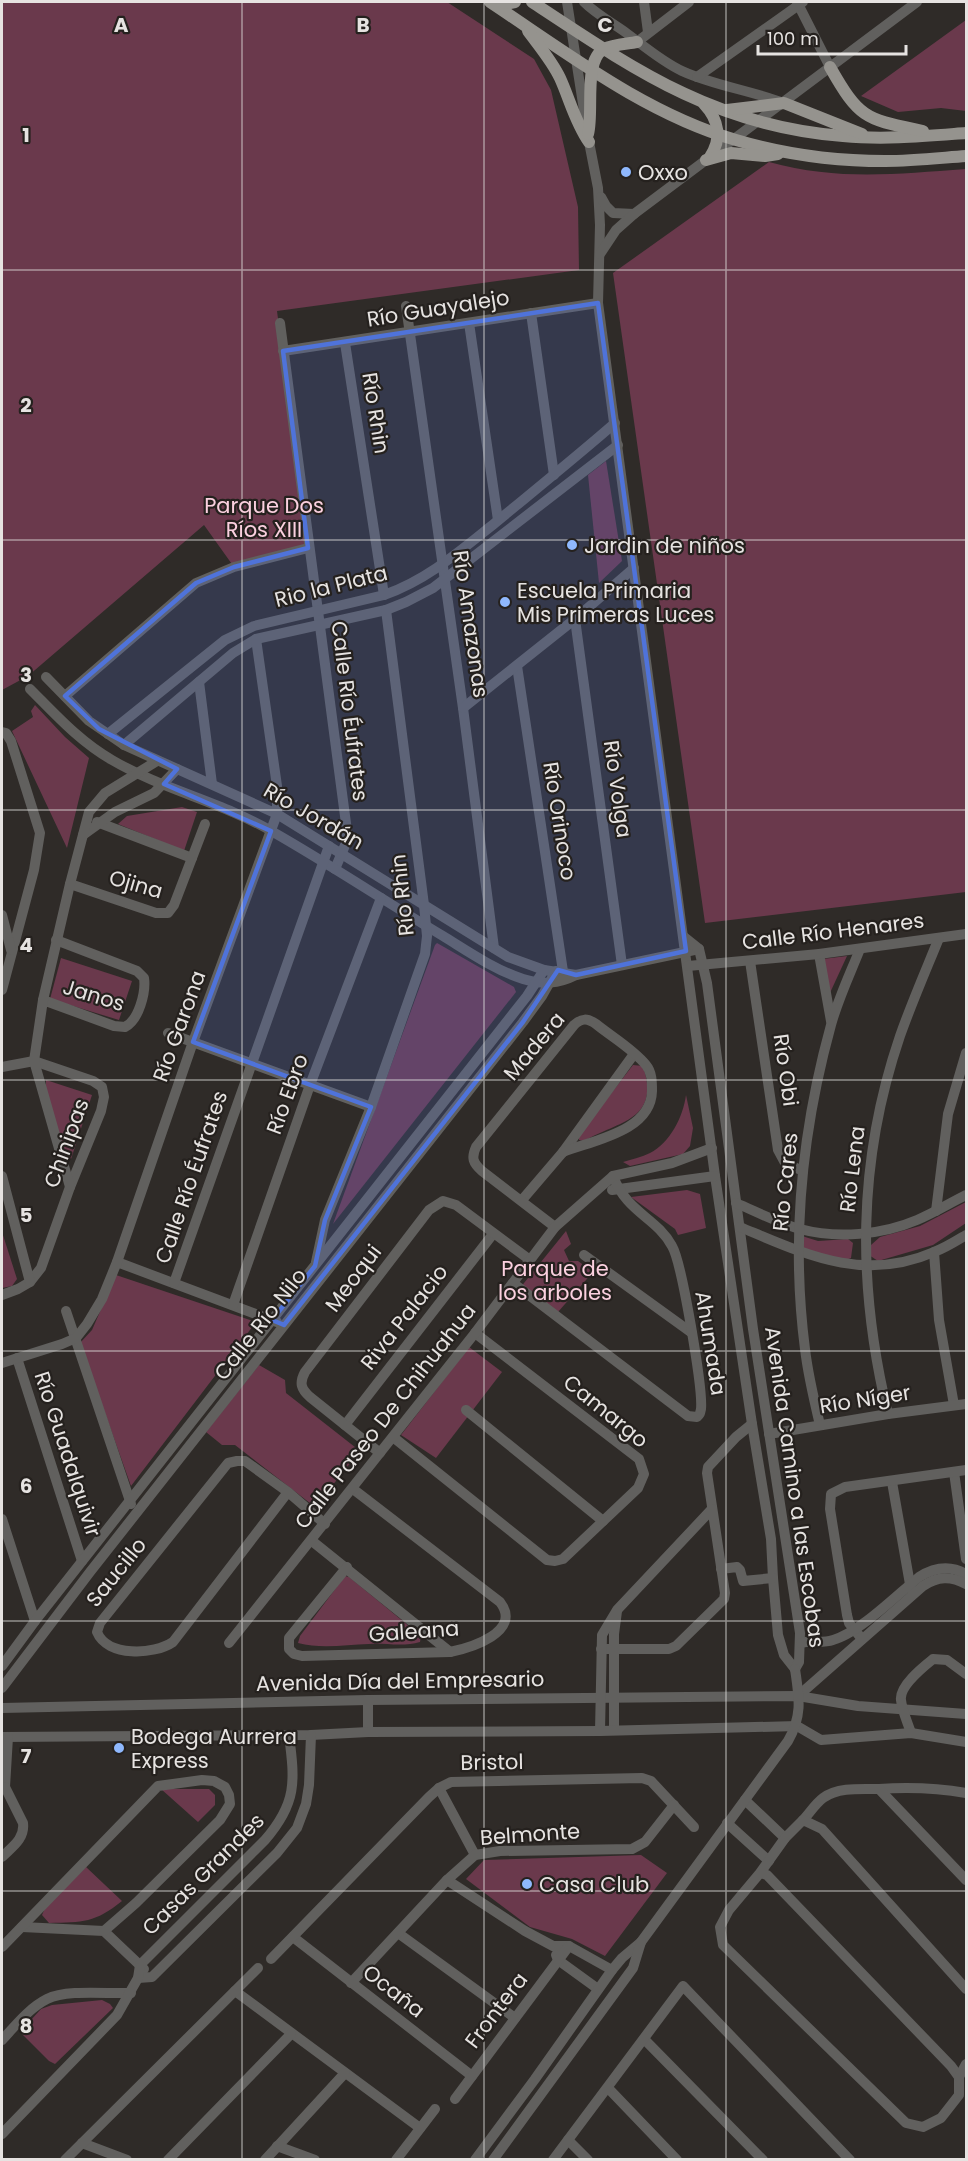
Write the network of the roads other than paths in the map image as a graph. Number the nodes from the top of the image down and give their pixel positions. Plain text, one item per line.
1 (490, 2) edge
2 (502, 2) edge
3 (515, 2) edge
4 (532, 2) edge
5 (567, 2) edge
6 (584, 2) edge
7 (644, 2) edge
8 (689, 2) edge
9 (800, 2) edge
10 (917, 2) edge
11 (519, 21) junction
12 (571, 27) junction
13 (648, 32) junction
14 (637, 42) junction
15 (605, 48) junction
16 (576, 59) junction
17 (831, 67) junction
18 (592, 69) junction
19 (696, 77) junction
20 (784, 103) junction
21 (704, 104) junction
22 (720, 110) junction
23 (758, 122) junction
24 (966, 133) edge
25 (718, 134) junction
26 (939, 135) junction
27 (870, 138) junction
28 (588, 139) junction
29 (735, 140) junction
30 (787, 152) junction
31 (966, 156) edge
32 (708, 159) junction
33 (598, 188) junction
34 (634, 214) junction
35 (598, 257) junction
36 (598, 303) junction
37 (406, 306) dead end
38 (531, 313) junction
39 (280, 323) dead end
40 (469, 323) junction
41 (410, 333) junction
42 (345, 343) junction
43 (283, 351) junction
44 (615, 423) junction
45 (618, 445) junction
46 (554, 475) junction
47 (498, 520) junction
48 (308, 548) junction
49 (443, 564) junction
50 (634, 568) junction
51 (445, 579) junction
52 (384, 595) junction
53 (386, 610) junction
54 (318, 611) junction
55 (575, 619) junction
56 (320, 624) junction
57 (256, 639) junction
58 (517, 666) junction
59 (45, 677) dead end
60 (199, 682) junction
61 (30, 689) dead end
62 (65, 696) junction
63 (463, 708) junction
64 (2, 732) edge
65 (108, 735) junction
66 (124, 745) junction
67 (157, 761) junction
68 (177, 769) junction
69 (138, 773) junction
70 (164, 784) junction
71 (212, 784) junction
72 (277, 814) junction
73 (87, 819) junction
74 (100, 822) junction
75 (205, 824) dead end
76 (271, 831) junction
77 (82, 835) junction
78 (329, 846) junction
79 (342, 853) junction
80 (192, 858) junction
81 (323, 862) junction
82 (336, 869) junction
83 (70, 884) junction
84 (381, 898) junction
85 (424, 905) junction
86 (2, 915) edge
87 (426, 926) junction
88 (966, 934) edge
89 (684, 937) junction
90 (939, 938) junction
91 (56, 940) junction
92 (494, 948) junction
93 (699, 949) junction
94 (860, 949) junction
95 (12, 951) junction
96 (686, 951) junction
97 (819, 954) junction
98 (750, 961) junction
99 (704, 964) junction
100 (622, 965) junction
101 (688, 966) junction
102 (557, 973) junction
103 (537, 982) junction
104 (550, 983) junction
105 (2, 990) edge
106 (44, 1000) junction
107 (832, 1023) junction
108 (168, 1033) dead end
109 (193, 1042) junction
110 (966, 1053) edge
111 (634, 1054) junction
112 (34, 1061) junction
113 (251, 1064) junction
114 (2, 1067) edge
115 (310, 1085) junction
116 (371, 1107) junction
117 (712, 1148) junction
118 (564, 1152) junction
119 (803, 1171) junction
120 (2, 1176) edge
121 (613, 1176) junction
122 (715, 1176) junction
123 (70, 1187) junction
124 (598, 1190) junction
125 (618, 1190) junction
126 (966, 1195) edge
127 (522, 1200) junction
128 (736, 1203) junction
129 (936, 1211) junction
130 (555, 1227) junction
131 (740, 1227) junction
132 (799, 1229) junction
133 (865, 1233) junction
134 (493, 1234) junction
135 (966, 1235) edge
136 (798, 1252) junction
137 (934, 1252) junction
138 (584, 1255) dead end
139 (530, 1260) junction
140 (117, 1262) junction
141 (865, 1265) junction
142 (315, 1266) junction
143 (30, 1282) junction
144 (174, 1283) junction
145 (513, 1283) junction
146 (2, 1295) edge
147 (233, 1305) junction
148 (66, 1311) dead end
149 (272, 1320) junction
150 (284, 1325) junction
151 (753, 1329) junction
152 (738, 1332) junction
153 (475, 1333) junction
154 (692, 1333) junction
155 (76, 1338) junction
156 (17, 1358) junction
157 (2, 1363) edge
158 (966, 1404) edge
159 (954, 1405) junction
160 (466, 1410) dead end
161 (888, 1414) junction
162 (752, 1424) junction
163 (345, 1425) junction
164 (820, 1425) junction
165 (769, 1434) junction
166 (393, 1437) junction
167 (380, 1453) junction
168 (966, 1470) edge
169 (954, 1472) junction
170 (892, 1482) junction
171 (353, 1489) junction
172 (288, 1492) junction
173 (129, 1500) junction
174 (712, 1509) junction
175 (135, 1515) junction
176 (2, 1519) edge
177 (603, 1521) junction
178 (325, 1524) junction
179 (312, 1541) junction
180 (966, 1559) edge
181 (82, 1562) junction
182 (347, 1567) junction
183 (721, 1569) junction
184 (773, 1578) junction
185 (966, 1581) edge
186 (911, 1590) junction
187 (617, 1610) junction
188 (35, 1621) junction
189 (854, 1629) junction
190 (862, 1639) junction
191 (229, 1643) dead end
192 (801, 1643) junction
193 (601, 1649) junction
194 (615, 1649) junction
195 (450, 1652) junction
196 (2, 1666) edge
197 (795, 1669) junction
198 (966, 1674) edge
199 (2, 1688) edge
200 (798, 1696) junction
201 (614, 1698) junction
202 (600, 1699) junction
203 (368, 1700) junction
204 (2, 1707) edge
205 (904, 1708) junction
206 (966, 1714) edge
207 (797, 1726) junction
208 (614, 1730) junction
209 (600, 1731) junction
210 (368, 1732) junction
211 (911, 1733) junction
212 (290, 1735) junction
213 (311, 1735) junction
214 (5, 1737) edge
215 (966, 1742) edge
216 (3, 1787) edge
217 (439, 1788) junction
218 (879, 1790) junction
219 (966, 1793) edge
220 (744, 1800) junction
221 (674, 1805) junction
222 (803, 1820) junction
223 (727, 1823) junction
224 (694, 1827) dead end
225 (784, 1838) junction
226 (265, 1840) junction
227 (277, 1853) junction
228 (475, 1855) junction
229 (2, 1857) edge
230 (769, 1861) junction
231 (760, 1873) junction
232 (447, 1880) junction
233 (966, 1880) edge
234 (22, 1927) junction
235 (105, 1931) junction
236 (398, 1932) junction
237 (293, 1937) junction
238 (641, 1942) junction
239 (553, 1946) junction
240 (569, 1946) junction
241 (2, 1947) edge
242 (271, 1959) dead end
243 (558, 1960) junction
244 (140, 1965) junction
245 (258, 1968) dead end
246 (612, 1970) junction
247 (152, 1977) junction
248 (138, 1978) junction
249 (351, 1983) junction
250 (598, 1989) junction
251 (966, 1989) edge
252 (235, 1991) junction
253 (131, 1993) junction
254 (515, 2018) junction
255 (291, 2034) junction
256 (2, 2040) edge
257 (644, 2040) junction
258 (966, 2064) edge
259 (345, 2073) junction
260 (472, 2076) junction
261 (960, 2077) junction
262 (608, 2088) junction
263 (455, 2099) dead end
264 (435, 2109) dead end
265 (420, 2128) junction
266 (2, 2134) edge
267 (568, 2140) junction
268 (82, 2143) junction
269 (277, 2146) junction
270 (65, 2160) edge
271 (127, 2160) edge
272 (168, 2160) edge
273 (264, 2160) edge
274 (315, 2160) edge
275 (396, 2160) edge
276 (474, 2160) edge
277 (493, 2160) edge
278 (553, 2160) edge
279 (588, 2160) edge
280 (678, 2160) edge
281 (763, 2160) edge
282 (850, 2160) edge

1 - 11 main road
2 - 3 main road
4 - 12 main road
5 - 12 street, Avenida Camino a las Escobas
6 - 14 street
7 - 13 street
8 - 13 street
9 - 17 street
9 - 19 street
10 - 17 street
11 - 16 main road
11 - 28 main road
12 - 15 main road
12 - 16 street, Avenida Camino a las Escobas
13 - 14 street
14 - 15 main road
14 - 19 street
15 - 18 main road
15 - 21 main road
16 - 18 main road
16 - 28 street, Avenida Camino a las Escobas
17 - 20 street
17 - 26 main road
18 - 25 main road
18 - 28 main road
19 - 20 street
20 - 22 main road
20 - 23 street
20 - 27 main road
21 - 22 main road
21 - 25 main road
22 - 23 main road
23 - 27 main road
23 - 29 street
24 - 26 main road
25 - 29 main road
25 - 32 main road
26 - 27 main road
28 - 33 street, Avenida Camino a las Escobas
29 - 30 main road
29 - 32 street
30 - 31 main road
30 - 32 main road
32 - 34 street
33 - 34 street
33 - 35 street, Avenida Camino a las Escobas
34 - 35 street
35 - 36 street, Avenida Camino a las Escobas
36 - 38 street, Río Guayalejo
36 - 44 street, Avenida Camino a las Escobas
37 - 41 street, Río Amazonas
38 - 40 street, Río Guayalejo
38 - 46 street
39 - 43 street, Calle Río Éufrates
40 - 41 street, Río Guayalejo
40 - 47 street
41 - 42 street, Río Guayalejo
41 - 49 street, Río Amazonas
42 - 43 street, Río Guayalejo
42 - 52 street, Río Rhin
43 - 48 street, Calle Río Éufrates
44 - 45 street, Avenida Camino a las Escobas
44 - 46 street, Rio la Plata
45 - 50 street, Avenida Camino a las Escobas
45 - 51 street, Rio la Plata
46 - 47 street, Rio la Plata
47 - 49 street, Rio la Plata
48 - 54 street, Calle Río Éufrates
48 - 62 street
49 - 51 street, Río Amazonas
49 - 52 street, Rio la Plata
50 - 55 street
50 - 89 street, Avenida Camino a las Escobas
51 - 53 street, Rio la Plata
51 - 63 street, Río Amazonas
52 - 54 street, Rio la Plata
53 - 56 street, Rio la Plata
53 - 85 street, Río Rhin
54 - 56 street, Calle Río Éufrates
54 - 65 street, Rio la Plata
55 - 58 street
55 - 100 street, Río Volga
56 - 57 street, Rio la Plata
56 - 79 street, Calle Río Éufrates
57 - 60 street, Rio la Plata
57 - 72 street, Río Garona
58 - 63 street
58 - 102 street, Río Orinoco
59 - 62 street, Río Jordán
60 - 66 street, Rio la Plata
60 - 71 street
61 - 69 street
62 - 65 street, Río Jordán
63 - 92 street, Río Amazonas
64 - 95 street
65 - 66 street, Río Jordán
66 - 67 street, Río Jordán
67 - 68 street, Río Jordán
67 - 69 street
68 - 70 street
68 - 71 street, Río Jordán
69 - 70 street
69 - 73 street
70 - 74 street
70 - 76 street
71 - 72 street, Río Jordán
72 - 76 street, Río Garona
72 - 78 street, Río Jordán
73 - 74 street
73 - 77 street
74 - 77 street
74 - 80 street
75 - 80 street, Ojina
76 - 81 street
76 - 109 street, Río Garona
77 - 83 street
78 - 79 street, Río Jordán
78 - 81 street, Calle Río Éufrates
79 - 82 street, Calle Río Éufrates
79 - 85 street, Río Jordán
80 - 83 street, Ojina
81 - 82 street
81 - 113 street, Calle Río Éufrates
82 - 84 street
83 - 91 street
84 - 87 street
84 - 115 street, Río Ebro
85 - 87 street, Río Rhin
85 - 92 street, Río Jordán
86 - 95 street
87 - 103 street
87 - 116 street, Río Rhin
88 - 90 street, Calle Río Henares
89 - 93 street
89 - 96 street, Avenida Camino a las Escobas
90 - 94 street, Calle Río Henares
90 - 133 street, Río Lena
91 - 106 street
91 - 106 street, Janos
92 - 102 street, Río Jordán
93 - 96 street
93 - 99 street, Avenida Camino a las Escobas
94 - 97 street, Calle Río Henares
94 - 107 street, Río Cares
95 - 105 street
96 - 100 street
96 - 101 street, Avenida Camino a las Escobas
97 - 98 street, Calle Río Henares
97 - 107 street
98 - 99 street, Calle Río Henares
98 - 119 street, Río Obi
99 - 101 street, Calle Río Henares
99 - 128 street, Avenida Camino a las Escobas
100 - 102 street
101 - 117 street, Avenida Camino a las Escobas
102 - 103 street, Calle Río Nilo
102 - 104 street, Calle Río Nilo
103 - 104 street
103 - 142 street, Calle Río Nilo
104 - 150 street, Calle Río Nilo
106 - 112 street
107 - 119 street, Río Cares
108 - 109 street
109 - 113 street
109 - 140 street, Río Garona
110 - 129 street
111 - 118 street
111 - 118 street
111 - 127 street, Madera
112 - 114 street
112 - 123 street
112 - 123 street, Chinipas
113 - 115 street
113 - 144 street, Calle Río Éufrates
115 - 116 street
115 - 147 street, Río Ebro
116 - 142 street, Río Rhin
117 - 121 street
117 - 122 street, Avenida Camino a las Escobas
118 - 127 street
119 - 132 street, Río Cares
120 - 143 street
121 - 124 street, Calle Paseo De Chihuahua
121 - 125 street, Ahumada
122 - 125 street
122 - 152 street, Avenida Camino a las Escobas
123 - 143 street, Chinipas
124 - 125 street
124 - 130 street, Calle Paseo De Chihuahua
125 - 154 street, Ahumada
126 - 129 street
127 - 130 street, Madera
128 - 131 street, Avenida Camino a las Escobas
128 - 132 street
129 - 133 street
130 - 139 street, Calle Paseo De Chihuahua
131 - 136 street
131 - 151 street, Avenida Camino a las Escobas
132 - 133 street
132 - 136 street, Río Cares
133 - 141 street, Río Lena
134 - 139 street, Meoqui
134 - 163 street, Riva Palacio
134 - 163 street, Meoqui
135 - 137 street
136 - 141 street
136 - 164 street, Río Cares
137 - 141 street
137 - 159 street
138 - 154 street
139 - 145 street, Calle Paseo De Chihuahua
140 - 144 street
140 - 155 street, Río Garona
141 - 161 street, Río Lena
142 - 149 street, Calle Río Nilo
143 - 146 street
144 - 147 street
145 - 153 street, Calle Paseo De Chihuahua
145 - 154 street, Ahumada
147 - 149 street
148 - 155 street
149 - 150 street
149 - 173 street, Calle Río Nilo
150 - 175 street, Calle Río Nilo
151 - 152 street
151 - 165 street, Avenida Camino a las Escobas
152 - 162 street, Avenida Camino a las Escobas
153 - 166 street, Calle Paseo De Chihuahua
153 - 177 street, Camargo
155 - 156 street
155 - 173 street
156 - 157 street
156 - 181 street, Río Guadalquivir
158 - 159 street, Río Níger
159 - 161 street, Río Níger
160 - 177 street
161 - 164 street, Río Níger
162 - 174 street
162 - 184 street, Avenida Camino a las Escobas
163 - 167 street, Meoqui
164 - 165 street, Río Níger
165 - 192 street, Avenida Camino a las Escobas
166 - 167 street, Calle Paseo De Chihuahua
166 - 177 street, Camargo
167 - 171 street, Calle Paseo De Chihuahua
168 - 169 street
169 - 170 street
169 - 180 street
170 - 186 street
170 - 189 street
171 - 178 street, Calle Paseo De Chihuahua
171 - 195 street, Galeana
172 - 172 street, Saucillo
172 - 178 street, Saucillo
173 - 175 street
173 - 181 street, Calle Río Nilo
174 - 183 street
174 - 187 street
175 - 199 street, Calle Río Nilo
176 - 188 street
178 - 179 street, Calle Paseo De Chihuahua
179 - 182 street
179 - 191 street, Calle Paseo De Chihuahua
181 - 188 street, Calle Río Nilo
182 - 195 street
182 - 195 street, Galeana
183 - 184 street
183 - 194 street
184 - 197 street, Avenida Camino a las Escobas
185 - 186 street
186 - 189 street
186 - 190 street
187 - 193 street
187 - 194 street
188 - 196 street, Calle Río Nilo
189 - 190 street
189 - 192 street
190 - 200 street
192 - 197 street, Avenida Camino a las Escobas
193 - 194 street
193 - 202 street
194 - 201 street
197 - 200 street
198 - 205 street
200 - 201 street, Avenida Día del Empresario
200 - 205 street, Avenida Día del Empresario
200 - 207 street
201 - 202 street, Avenida Día del Empresario
201 - 208 street
202 - 203 street, Avenida Día del Empresario
202 - 209 street
203 - 204 street, Avenida Día del Empresario
203 - 210 street
205 - 206 street, Avenida Día del Empresario
205 - 211 street
207 - 208 street
207 - 211 street
207 - 220 street
208 - 209 street
209 - 210 street
210 - 213 street
211 - 215 street
212 - 213 street
212 - 214 street
212 - 226 street, Casas Grandes
213 - 227 street
214 - 216 street
216 - 229 street
217 - 221 street, Bristol
217 - 228 street
217 - 237 street, Bristol
218 - 219 street
218 - 222 street
218 - 233 street
220 - 223 street
220 - 225 street
221 - 224 street, Bristol
221 - 228 street, Belmonte
222 - 225 street
222 - 251 street
223 - 230 street
223 - 238 street
225 - 230 street
226 - 227 street
226 - 244 street, Casas Grandes
227 - 247 street
228 - 232 street, Belmonte
230 - 231 street
231 - 261 street
231 - 261 street
232 - 236 street, Belmonte
232 - 239 street
234 - 235 street
234 - 235 street
234 - 241 street
235 - 244 street
236 - 249 street, Belmonte
236 - 254 street
237 - 242 street, Bristol
237 - 249 street, Ocaña
238 - 246 street
238 - 277 street
239 - 240 street
239 - 243 street
240 - 243 street, Frontera
240 - 246 street
243 - 250 street
243 - 254 street, Frontera
244 - 247 street
244 - 248 street
245 - 252 street
246 - 250 street
247 - 248 street
248 - 253 street
249 - 260 street, Ocaña
250 - 276 street
252 - 255 street
252 - 268 street
253 - 256 street
253 - 266 street
254 - 260 street, Frontera
255 - 259 street
255 - 272 street
257 - 262 street
257 - 281 street
257 - 282 street
258 - 261 street
259 - 265 street
259 - 269 street
260 - 263 street, Frontera
262 - 267 street
262 - 280 street
264 - 265 street
265 - 275 street
267 - 278 street
267 - 279 street
268 - 270 street
268 - 271 street
269 - 273 street
269 - 274 street

